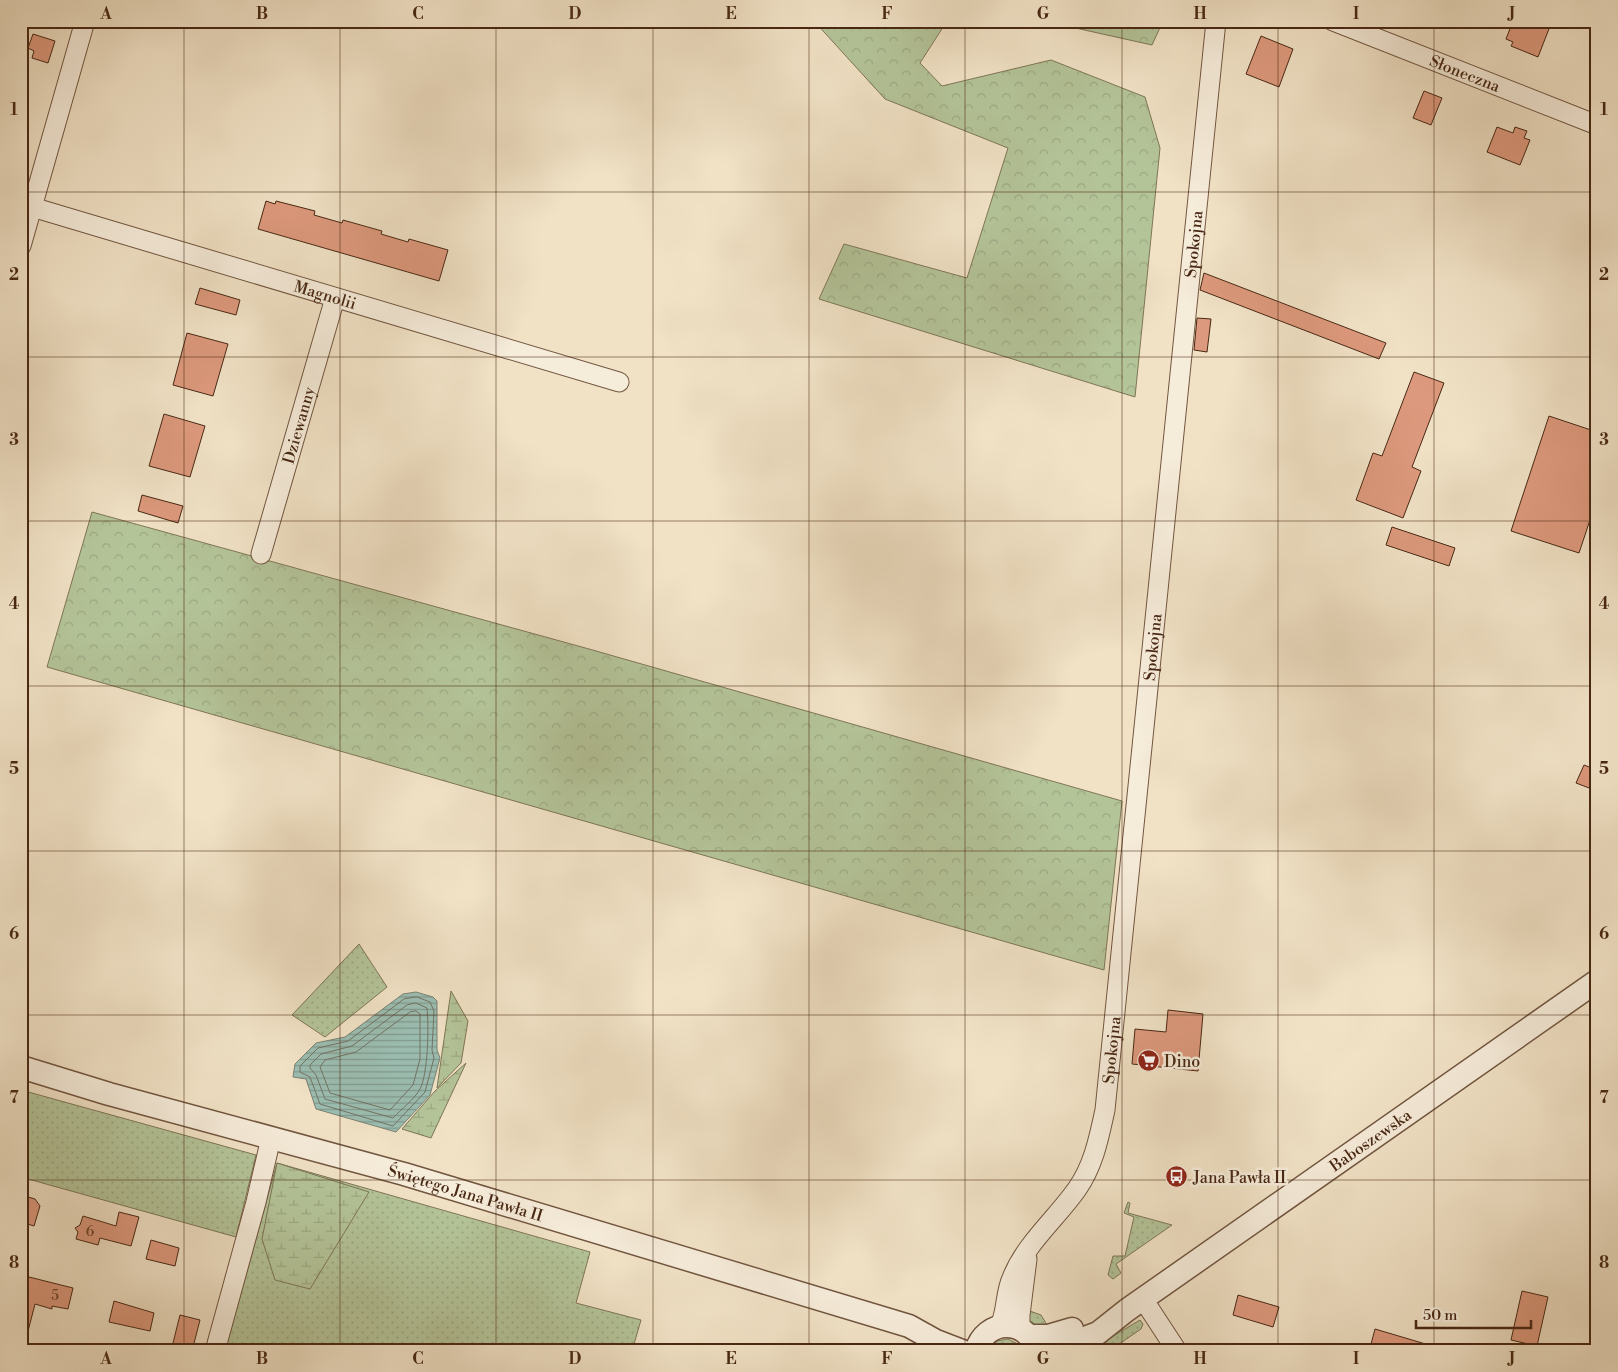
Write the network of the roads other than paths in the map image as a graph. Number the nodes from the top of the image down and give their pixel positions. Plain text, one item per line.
1 (85, 21) edge
2 (1216, 21) edge
3 (1333, 21) edge
4 (1597, 124) edge
5 (30, 196) edge
6 (21, 246) edge
7 (335, 298) junction
8 (619, 382) dead end
9 (261, 554) dead end
10 (1597, 981) edge
11 (21, 1067) edge
12 (271, 1138) junction
13 (1143, 1299) junction
14 (1116, 1318) junction
15 (909, 1326) junction
16 (1007, 1338) edge
17 (215, 1351) edge
18 (962, 1351) edge
19 (1050, 1351) edge
20 (1177, 1351) edge

1 - 5 street
2 - 16 street, Spokojna
3 - 4 street, Słoneczna
5 - 6 street
5 - 7 street, Magnolii
7 - 8 street, Magnolii
7 - 9 street, Dziewanny
10 - 13 street, Baboszewska
11 - 12 street, Świętego Jana Pawła II
12 - 15 street, Świętego Jana Pawła II
12 - 17 street
13 - 14 street, Baboszewska
13 - 20 street
14 - 16 street, Baboszewska
14 - 19 street, Baboszewska
15 - 16 street, Świętego Jana Pawła II
15 - 18 street, Świętego Jana Pawła II

